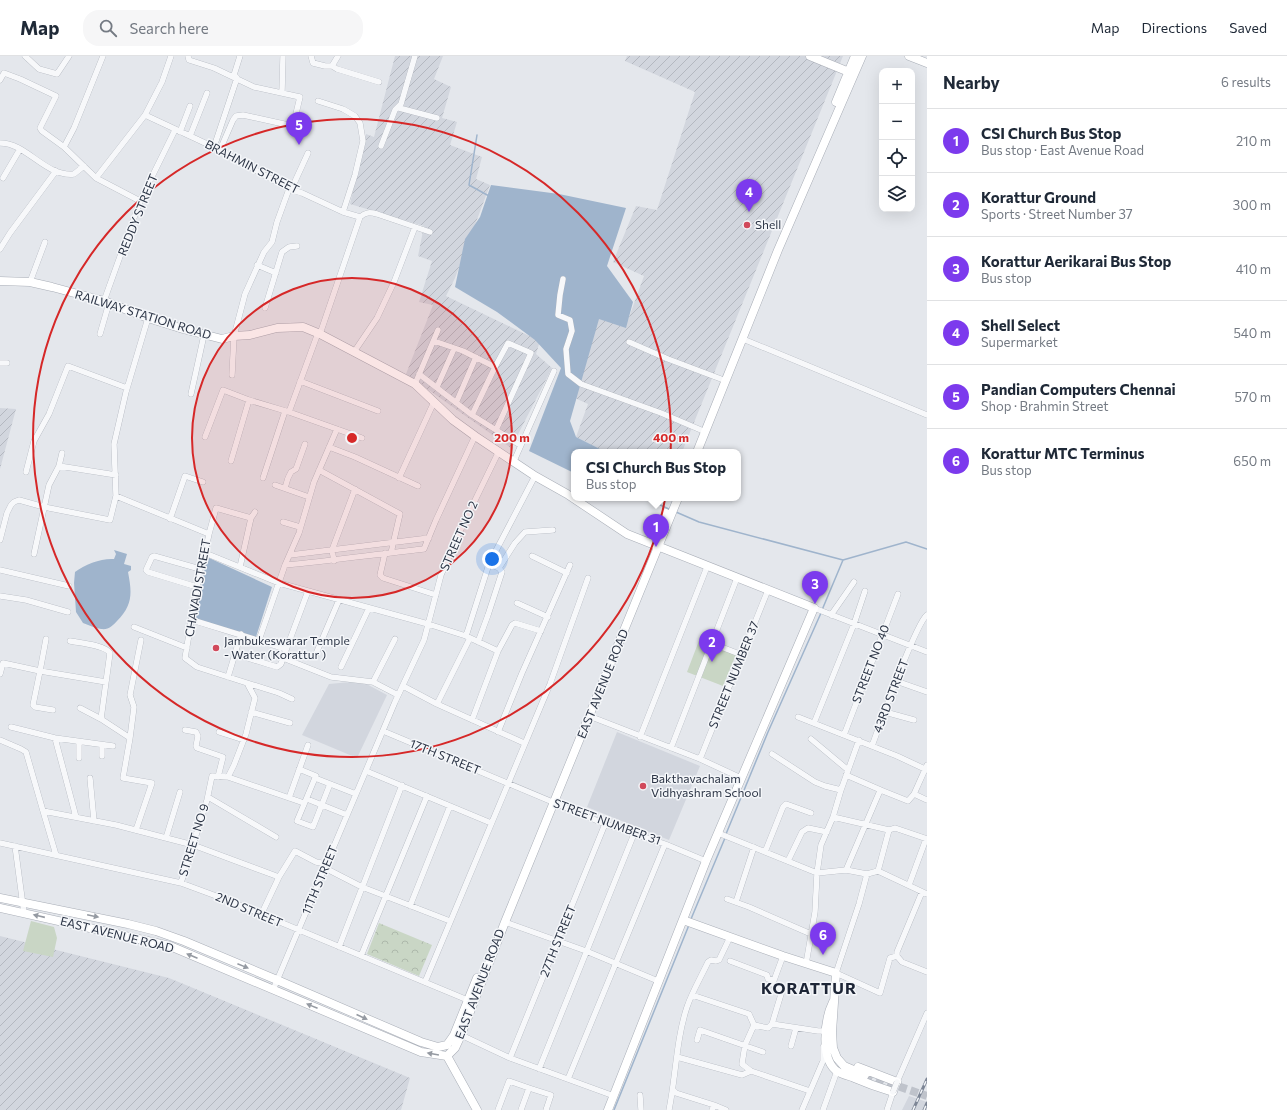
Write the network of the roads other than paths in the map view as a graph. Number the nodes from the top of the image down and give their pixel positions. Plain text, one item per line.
1 (25, 56) edge
2 (69, 56) edge
3 (104, 56) edge
4 (171, 56) edge
5 (188, 56) edge
6 (240, 56) edge
7 (283, 56) edge
8 (311, 56) edge
9 (338, 56) edge
10 (415, 56) edge
11 (810, 56) edge
12 (855, 56) edge
13 (862, 56) edge
14 (909, 56) edge
15 (927, 63) edge
16 (332, 66) junction
17 (849, 72) junction
18 (237, 78) junction
19 (0, 80) edge
20 (379, 82) dead end
21 (282, 92) junction
22 (207, 93) dead end
23 (318, 101) dead end
24 (190, 106) dead end
25 (399, 108) junction
26 (145, 115) junction
27 (437, 118) dead end
28 (177, 131) junction
29 (190, 136) junction
30 (0, 144) edge
31 (381, 146) dead end
32 (64, 147) junction
33 (214, 147) junction
34 (20, 149) junction
35 (220, 150) junction
36 (308, 153) dead end
37 (84, 166) junction
38 (56, 171) junction
39 (3, 178) dead end
40 (96, 178) junction
41 (290, 190) junction
42 (140, 201) junction
43 (343, 212) junction
44 (360, 217) junction
45 (415, 227) junction
46 (430, 232) dead end
47 (45, 242) dead end
48 (297, 246) dead end
49 (0, 249) edge
50 (257, 265) junction
51 (276, 273) junction
52 (563, 279) dead end
53 (0, 281) edge
54 (30, 282) junction
55 (107, 302) junction
56 (265, 308) dead end
57 (148, 318) junction
58 (438, 330) dead end
59 (319, 333) junction
60 (100, 334) dead end
61 (204, 335) junction
62 (234, 336) junction
63 (740, 338) junction
64 (434, 341) junction
65 (629, 342) dead end
66 (454, 349) junction
67 (354, 352) junction
68 (476, 357) junction
69 (0, 363) edge
70 (7, 363) dead end
71 (495, 367) junction
72 (554, 371) dead end
73 (419, 374) junction
74 (232, 375) dead end
75 (721, 379) junction
76 (300, 381) junction
77 (414, 384) junction
78 (437, 387) junction
79 (127, 388) junction
80 (191, 394) dead end
81 (249, 400) junction
82 (434, 402) junction
83 (456, 403) junction
84 (287, 411) junction
85 (378, 411) dead end
86 (472, 415) junction
87 (927, 415) edge
88 (337, 429) junction
89 (496, 430) junction
90 (701, 430) junction
91 (475, 436) junction
92 (205, 437) dead end
93 (362, 438) dead end
94 (305, 444) dead end
95 (520, 446) junction
96 (329, 447) junction
97 (693, 449) edge
98 (698, 449) edge
99 (499, 451) junction
100 (62, 453) dead end
101 (231, 461) dead end
102 (514, 461) junction
103 (59, 466) junction
104 (319, 470) junction
105 (26, 472) dead end
106 (116, 475) junction
107 (535, 476) junction
108 (263, 478) dead end
109 (399, 478) junction
110 (203, 482) dead end
111 (276, 485) dead end
112 (418, 486) dead end
113 (285, 488) junction
114 (355, 489) junction
115 (116, 496) junction
116 (309, 497) junction
117 (571, 497) edge
118 (578, 501) edge
119 (675, 501) edge
120 (44, 507) junction
121 (255, 512) dead end
122 (250, 518) junction
123 (170, 519) junction
124 (283, 522) dead end
125 (300, 527) junction
126 (553, 530) dead end
127 (209, 534) junction
128 (429, 538) junction
129 (0, 540) edge
130 (392, 542) junction
131 (656, 547) junction
132 (332, 550) junction
133 (388, 553) junction
134 (34, 554) dead end
135 (205, 554) junction
136 (290, 555) junction
137 (532, 556) dead end
138 (334, 561) junction
139 (489, 564) junction
140 (285, 565) junction
141 (570, 565) dead end
142 (240, 567) junction
143 (707, 567) junction
144 (499, 568) junction
145 (200, 569) junction
146 (0, 570) edge
147 (567, 573) junction
148 (588, 578) dead end
149 (737, 578) junction
150 (854, 582) dead end
151 (278, 583) junction
152 (69, 586) dead end
153 (197, 586) junction
154 (768, 590) junction
155 (308, 591) junction
156 (865, 591) dead end
157 (898, 594) dead end
158 (436, 595) junction
159 (0, 596) edge
160 (339, 600) junction
161 (517, 603) dead end
162 (369, 608) junction
163 (816, 609) junction
164 (68, 612) dead end
165 (833, 615) junction
166 (927, 615) edge
167 (548, 617) junction
168 (192, 620) junction
169 (428, 624) junction
170 (854, 624) junction
171 (134, 627) dead end
172 (541, 631) junction
173 (241, 634) junction
174 (882, 635) junction
175 (468, 637) junction
176 (46, 639) dead end
177 (395, 639) dead end
178 (141, 640) dead end
179 (259, 640) junction
180 (70, 641) dead end
181 (478, 642) junction
182 (711, 643) junction
183 (911, 646) junction
184 (187, 648) junction
185 (286, 649) junction
186 (498, 651) junction
187 (927, 652) edge
188 (235, 654) junction
189 (742, 654) junction
190 (315, 656) dead end
191 (283, 658) junction
192 (341, 667) dead end
193 (40, 671) junction
194 (0, 674) edge
195 (228, 677) junction
196 (896, 681) junction
197 (106, 682) junction
198 (373, 682) junction
199 (248, 683) junction
200 (403, 686) junction
201 (927, 692) edge
202 (398, 696) junction
203 (292, 699) dead end
204 (437, 704) junction
205 (80, 708) dead end
206 (53, 710) dead end
207 (251, 712) junction
208 (884, 712) junction
209 (589, 716) junction
210 (798, 717) dead end
211 (101, 719) junction
212 (472, 720) junction
213 (914, 720) dead end
214 (290, 723) dead end
215 (814, 723) junction
216 (11, 727) dead end
217 (185, 730) dead end
218 (383, 731) junction
219 (218, 732) dead end
220 (498, 732) junction
221 (844, 735) junction
222 (640, 736) junction
223 (55, 738) junction
224 (130, 738) junction
225 (811, 739) dead end
226 (0, 740) edge
227 (244, 740) junction
228 (859, 740) junction
229 (79, 742) junction
230 (524, 743) junction
231 (102, 745) junction
232 (308, 745) dead end
233 (113, 746) dead end
234 (872, 746) junction
235 (671, 748) junction
236 (772, 754) dead end
237 (102, 756) dead end
238 (79, 758) dead end
239 (700, 759) junction
240 (926, 768) edge
241 (299, 769) junction
242 (366, 771) junction
243 (847, 772) junction
244 (316, 776) dead end
245 (218, 777) junction
246 (90, 778) dead end
247 (228, 778) junction
248 (741, 778) junction
249 (508, 783) junction
250 (330, 784) junction
251 (402, 785) junction
252 (841, 790) junction
253 (883, 791) junction
254 (180, 792) dead end
255 (356, 794) junction
256 (914, 794) junction
257 (427, 796) junction
258 (208, 797) junction
259 (289, 798) junction
260 (304, 800) junction
261 (927, 800) edge
262 (552, 802) junction
263 (322, 805) junction
264 (450, 806) junction
265 (43, 811) junction
266 (811, 813) dead end
267 (347, 815) junction
268 (76, 817) junction
269 (833, 817) junction
270 (94, 821) junction
271 (491, 823) junction
272 (605, 824) junction
273 (864, 824) junction
274 (136, 830) junction
275 (889, 830) junction
276 (827, 832) junction
277 (634, 834) junction
278 (723, 835) junction
279 (276, 837) dead end
280 (166, 838) junction
281 (927, 839) edge
282 (0, 843) edge
283 (665, 844) junction
284 (193, 845) junction
285 (15, 846) junction
286 (754, 847) junction
287 (765, 852) junction
288 (56, 855) junction
289 (706, 861) junction
290 (788, 861) junction
291 (326, 866) junction
292 (846, 870) junction
293 (878, 871) junction
294 (817, 873) junction
295 (867, 874) junction
296 (278, 877) junction
297 (181, 883) junction
298 (909, 885) junction
299 (362, 887) junction
300 (925, 893) edge
301 (385, 896) junction
302 (0, 898) edge
303 (727, 899) dead end
304 (736, 902) junction
305 (22, 903) junction
306 (410, 906) junction
307 (0, 908) edge
308 (24, 913) junction
309 (261, 915) junction
310 (686, 920) junction
311 (450, 921) junction
312 (505, 922) junction
313 (299, 931) junction
314 (811, 934) junction
315 (730, 937) junction
316 (558, 941) junction
317 (339, 947) junction
318 (586, 951) junction
319 (361, 956) junction
320 (784, 956) junction
321 (896, 956) junction
322 (730, 961) dead end
323 (616, 963) junction
324 (806, 964) junction
325 (927, 972) edge
326 (836, 973) junction
327 (277, 980) junction
328 (658, 980) junction
329 (774, 980) junction
330 (425, 982) junction
331 (273, 990) junction
332 (692, 995) junction
333 (835, 997) junction
334 (471, 1002) junction
335 (927, 1013) edge
336 (772, 1024) junction
337 (754, 1025) junction
338 (796, 1028) junction
339 (824, 1031) junction
340 (461, 1035) junction
341 (697, 1040) dead end
342 (745, 1045) junction
343 (419, 1046) junction
344 (791, 1046) dead end
345 (763, 1052) dead end
346 (447, 1056) junction
347 (677, 1057) junction
348 (510, 1058) junction
349 (539, 1069) junction
350 (751, 1071) junction
351 (836, 1071) junction
352 (865, 1075) tunnel mouth
353 (568, 1079) junction
354 (897, 1082) junction
355 (529, 1088) junction
356 (673, 1090) junction
357 (810, 1091) junction
358 (893, 1092) junction
359 (640, 1095) dead end
360 (614, 1096) junction
361 (713, 1108) edge
362 (478, 1110) edge
363 (498, 1110) edge
364 (521, 1110) edge
365 (546, 1110) edge
366 (608, 1110) edge
367 (641, 1110) edge
368 (669, 1110) edge
369 (726, 1110) edge
370 (802, 1110) edge
371 (823, 1110) edge
372 (887, 1110) edge

1 - 2 street
3 - 32 street
4 - 26 street
5 - 18 street
6 - 18 street
7 - 21 street
8 - 16 street
9 - 16 street
10 - 25 street
11 - 17 main road
12 - 17 main road
13 - 63 main road
14 - 15 main road
16 - 20 street
17 - 63 main road
18 - 21 street
18 - 33 street
19 - 32 street
21 - 35 street
22 - 29 street
23 - 43 street
24 - 28 street, REDDY STREET
25 - 27 street
25 - 31 street
26 - 28 street, BRAHMIN STREET
26 - 40 street
28 - 29 street, BRAHMIN STREET
28 - 42 street, REDDY STREET
29 - 33 street, BRAHMIN STREET
30 - 34 street
32 - 37 street
33 - 35 street, BRAHMIN STREET
34 - 38 street
34 - 39 street
35 - 41 street, BRAHMIN STREET
36 - 41 street
37 - 38 street
37 - 40 street
38 - 49 street
40 - 42 street
41 - 43 street, BRAHMIN STREET
41 - 50 street
42 - 55 street, REDDY STREET
43 - 44 street, BRAHMIN STREET
44 - 45 street
44 - 59 street
45 - 46 street
45 - 67 street
47 - 54 street
48 - 51 street
50 - 51 street
50 - 62 street
51 - 56 street
52 - 90 street
53 - 54 main road, RAILWAY STATION ROAD
54 - 55 main road, RAILWAY STATION ROAD
55 - 57 main road, RAILWAY STATION ROAD
55 - 60 street, REDDY STREET
57 - 61 main road, RAILWAY STATION ROAD
57 - 79 street
58 - 64 street
59 - 62 main road, RAILWAY STATION ROAD
59 - 67 main road, RAILWAY STATION ROAD
59 - 76 street
61 - 62 main road, RAILWAY STATION ROAD
61 - 80 street
62 - 74 street
63 - 75 main road
63 - 87 street
63 - 98 main road
64 - 66 street
64 - 73 street
65 - 75 street
66 - 68 street
66 - 78 street
67 - 77 main road, RAILWAY STATION ROAD
68 - 71 street
68 - 83 street
69 - 70 street
71 - 86 street
71 - 89 street
72 - 95 street
73 - 77 street
73 - 78 street
75 - 90 main road
76 - 84 street
76 - 85 street
77 - 82 main road, RAILWAY STATION ROAD
78 - 83 street
79 - 105 street
79 - 106 street
81 - 84 street
81 - 92 street
81 - 101 street
82 - 91 main road, RAILWAY STATION ROAD
82 - 109 street
83 - 86 street
84 - 88 street
84 - 108 street
86 - 89 street
88 - 93 street
88 - 96 street
89 - 95 street
90 - 97 main road
91 - 99 main road, RAILWAY STATION ROAD
91 - 128 street
94 - 113 street
95 - 102 street
96 - 104 street
96 - 109 street
99 - 102 main road, RAILWAY STATION ROAD
99 - 158 street, STREET NO 2
100 - 103 street
102 - 107 main road, RAILWAY STATION ROAD
103 - 106 street
103 - 120 street
104 - 114 street
104 - 116 street
106 - 115 street
107 - 117 main road, RAILWAY STATION ROAD
107 - 139 street
109 - 112 street
110 - 123 street
111 - 113 street
113 - 116 street
114 - 130 street
114 - 132 street
115 - 120 street
115 - 123 street, CHAVADI STREET
116 - 125 street
118 - 131 main road, RAILWAY STATION ROAD
119 - 131 main road, EAST AVENUE ROAD
120 - 129 street
120 - 134 street
121 - 122 street
122 - 127 street
122 - 142 street
123 - 127 street, CHAVADI STREET
124 - 125 street
125 - 136 street
126 - 144 street
127 - 135 street, CHAVADI STREET
128 - 130 street
128 - 133 street
130 - 132 street
130 - 133 street
131 - 143 main road, RAILWAY STATION ROAD
131 - 209 main road, EAST AVENUE ROAD
131 - 262 main road, EAST AVENUE ROAD
132 - 136 street
132 - 138 street
133 - 138 street
133 - 158 street
135 - 142 street
135 - 145 street, CHAVADI STREET
136 - 140 street
137 - 147 street
138 - 140 street
139 - 144 street
139 - 175 street
140 - 151 street
141 - 147 street
142 - 151 street
143 - 149 main road, RAILWAY STATION ROAD
143 - 222 street
144 - 181 street
145 - 153 street, CHAVADI STREET
145 - 153 street
146 - 152 street
147 - 167 street
148 - 230 street
149 - 154 main road, RAILWAY STATION ROAD
149 - 182 street
150 - 165 street
151 - 155 street
151 - 179 street
153 - 168 street, CHAVADI STREET
154 - 163 main road, RAILWAY STATION ROAD
154 - 189 street, STREET NUMBER 37
155 - 160 street
155 - 185 street
156 - 170 street
157 - 174 street, STREET NO 40
158 - 169 street, STREET NO 2
159 - 164 street
160 - 162 street
160 - 190 street
161 - 167 street
162 - 169 street
162 - 192 street
163 - 165 street
163 - 248 main road
165 - 170 street
166 - 183 street, 43RD STREET
167 - 172 street
168 - 173 street
168 - 184 street, CHAVADI STREET
169 - 175 street
169 - 200 street, STREET NO 2
170 - 174 street
170 - 215 street
171 - 184 street
172 - 186 street
172 - 220 street
173 - 179 street
173 - 188 street
174 - 183 street
174 - 221 street, STREET NO 40
175 - 181 street
175 - 204 street
176 - 193 street
177 - 198 street
178 - 224 street
179 - 185 street
180 - 197 street
181 - 186 street
182 - 189 street
182 - 235 street
183 - 187 street
183 - 196 street, 43RD STREET
184 - 195 street, CHAVADI STREET
185 - 191 street
186 - 212 street
188 - 191 street
188 - 195 street
189 - 239 street, STREET NUMBER 37
191 - 198 street
193 - 194 street
193 - 197 street
193 - 206 street
195 - 199 street, CHAVADI STREET
196 - 201 street
196 - 208 street, 43RD STREET
197 - 211 street
198 - 202 street
199 - 203 street, CHAVADI STREET
199 - 207 street
200 - 202 street, STREET NO 2
200 - 204 street
202 - 218 street, 11TH STREET
204 - 212 street
205 - 211 street
207 - 214 street
207 - 227 street
208 - 213 street
208 - 234 street, 43RD STREET
209 - 222 street
209 - 262 main road, EAST AVENUE ROAD
210 - 215 street
211 - 224 street
212 - 220 street
215 - 221 street
216 - 223 street
217 - 245 street
218 - 242 street, 11TH STREET
218 - 249 street, 17TH STREET
219 - 227 street
220 - 230 street
221 - 228 street
222 - 235 street
223 - 229 street
223 - 268 street
224 - 274 street
225 - 243 street
226 - 265 street
227 - 247 street
228 - 234 street
228 - 243 street
229 - 231 street
229 - 238 street
230 - 249 street
231 - 233 street
231 - 237 street
232 - 241 street
234 - 240 street
235 - 239 street
236 - 252 street
239 - 248 street
240 - 256 street
241 - 244 street
241 - 259 street
242 - 251 street
242 - 255 street, 11TH STREET
243 - 252 street
243 - 253 street
245 - 247 street
245 - 258 street, STREET NO 9
246 - 270 street
247 - 259 street
248 - 278 main road
249 - 262 street, STREET NUMBER 31
249 - 271 street
250 - 255 street
250 - 260 street
250 - 263 street
251 - 257 street
251 - 299 street
252 - 269 street
253 - 256 street
253 - 273 street
254 - 280 street
255 - 267 street, 11TH STREET
256 - 261 street
257 - 264 street
257 - 301 street
258 - 279 street
258 - 284 street, STREET NO 9
259 - 260 street
260 - 263 street
260 - 263 street
262 - 272 street, STREET NUMBER 31
262 - 312 main road, EAST AVENUE ROAD
262 - 334 main road, EAST AVENUE ROAD
263 - 267 street
264 - 271 street
264 - 306 street
265 - 268 street
265 - 288 street
266 - 287 street
267 - 291 street, 11TH STREET
268 - 270 street
269 - 273 street
269 - 276 street
270 - 274 street
271 - 311 street
272 - 277 street, STREET NUMBER 31
272 - 316 street, 27TH STREET
273 - 275 street
273 - 292 street
274 - 280 street
275 - 281 street
275 - 293 street
276 - 290 street
276 - 294 street
277 - 283 street, STREET NUMBER 31
277 - 318 street
278 - 286 street
278 - 289 main road
280 - 284 street
281 - 298 street
282 - 285 street, 2ND STREET
283 - 289 street, STREET NUMBER 31
283 - 323 street
284 - 296 street
284 - 297 street, STREET NO 9
285 - 288 street, 2ND STREET
285 - 305 street
286 - 287 street
286 - 304 street
287 - 290 street
288 - 297 street, 2ND STREET
289 - 310 main road
290 - 294 street
291 - 296 street
291 - 299 street
291 - 313 street, 11TH STREET
292 - 294 street
292 - 295 street
293 - 295 street
293 - 298 street
294 - 314 street
295 - 326 street
296 - 309 street
297 - 309 street, 2ND STREET
298 - 300 street
299 - 301 street
299 - 317 street
300 - 321 street
301 - 306 street
301 - 319 street
302 - 305 main road, EAST AVENUE ROAD
303 - 304 street
304 - 314 street
305 - 308 street
305 -> 327 main road, EAST AVENUE ROAD
306 - 311 street
307 - 308 main road, EAST AVENUE ROAD
331 -> 308 main road, EAST AVENUE ROAD
309 - 313 street, 2ND STREET
310 - 315 main road
310 - 328 main road
311 - 330 street
312 - 316 street
312 - 334 main road, EAST AVENUE ROAD
313 - 317 street, 2ND STREET
313 - 327 street, 11TH STREET
314 - 324 street
315 - 320 main road
315 - 332 street
316 - 318 street
316 - 348 street, 27TH STREET
317 - 319 street, 2ND STREET
318 - 323 street
318 - 349 street
319 - 330 street, 2ND STREET
320 - 324 main road
320 - 329 street
321 - 325 street
321 - 326 street
322 - 329 street
323 - 328 street
323 - 353 street
324 - 326 main road
326 - 333 main road
327 - 331 street, 11TH STREET
327 -> 343 main road, EAST AVENUE ROAD
328 - 360 main road
329 - 336 street
330 - 334 street, 2ND STREET
343 -> 331 main road, EAST AVENUE ROAD
332 - 337 street
332 - 347 street
333 - 339 main road
333 - 352 main road
333 - 354 main road
334 - 340 main road, EAST AVENUE ROAD
334 - 343 main road, EAST AVENUE ROAD
335 - 354 street
336 - 337 street
336 - 338 street
337 - 342 street
338 - 339 street
338 - 344 street
339 - 351 main road
339 - 357 street
340 - 346 main road, EAST AVENUE ROAD
340 - 348 street
341 - 342 street
342 - 345 street
342 - 350 street
346 -> 343 main road, EAST AVENUE ROAD
346 - 362 main road
347 - 350 street
347 - 356 street
348 - 349 street
349 - 353 street
350 - 357 street
351 - 358 main road
351 - 371 street
353 - 360 street
354 - 358 street, bridge
355 - 363 street
355 - 364 street
355 - 365 street
356 - 361 street
356 - 368 street
357 - 370 street
358 - 372 street
359 - 367 street
360 - 366 main road
361 - 369 street

